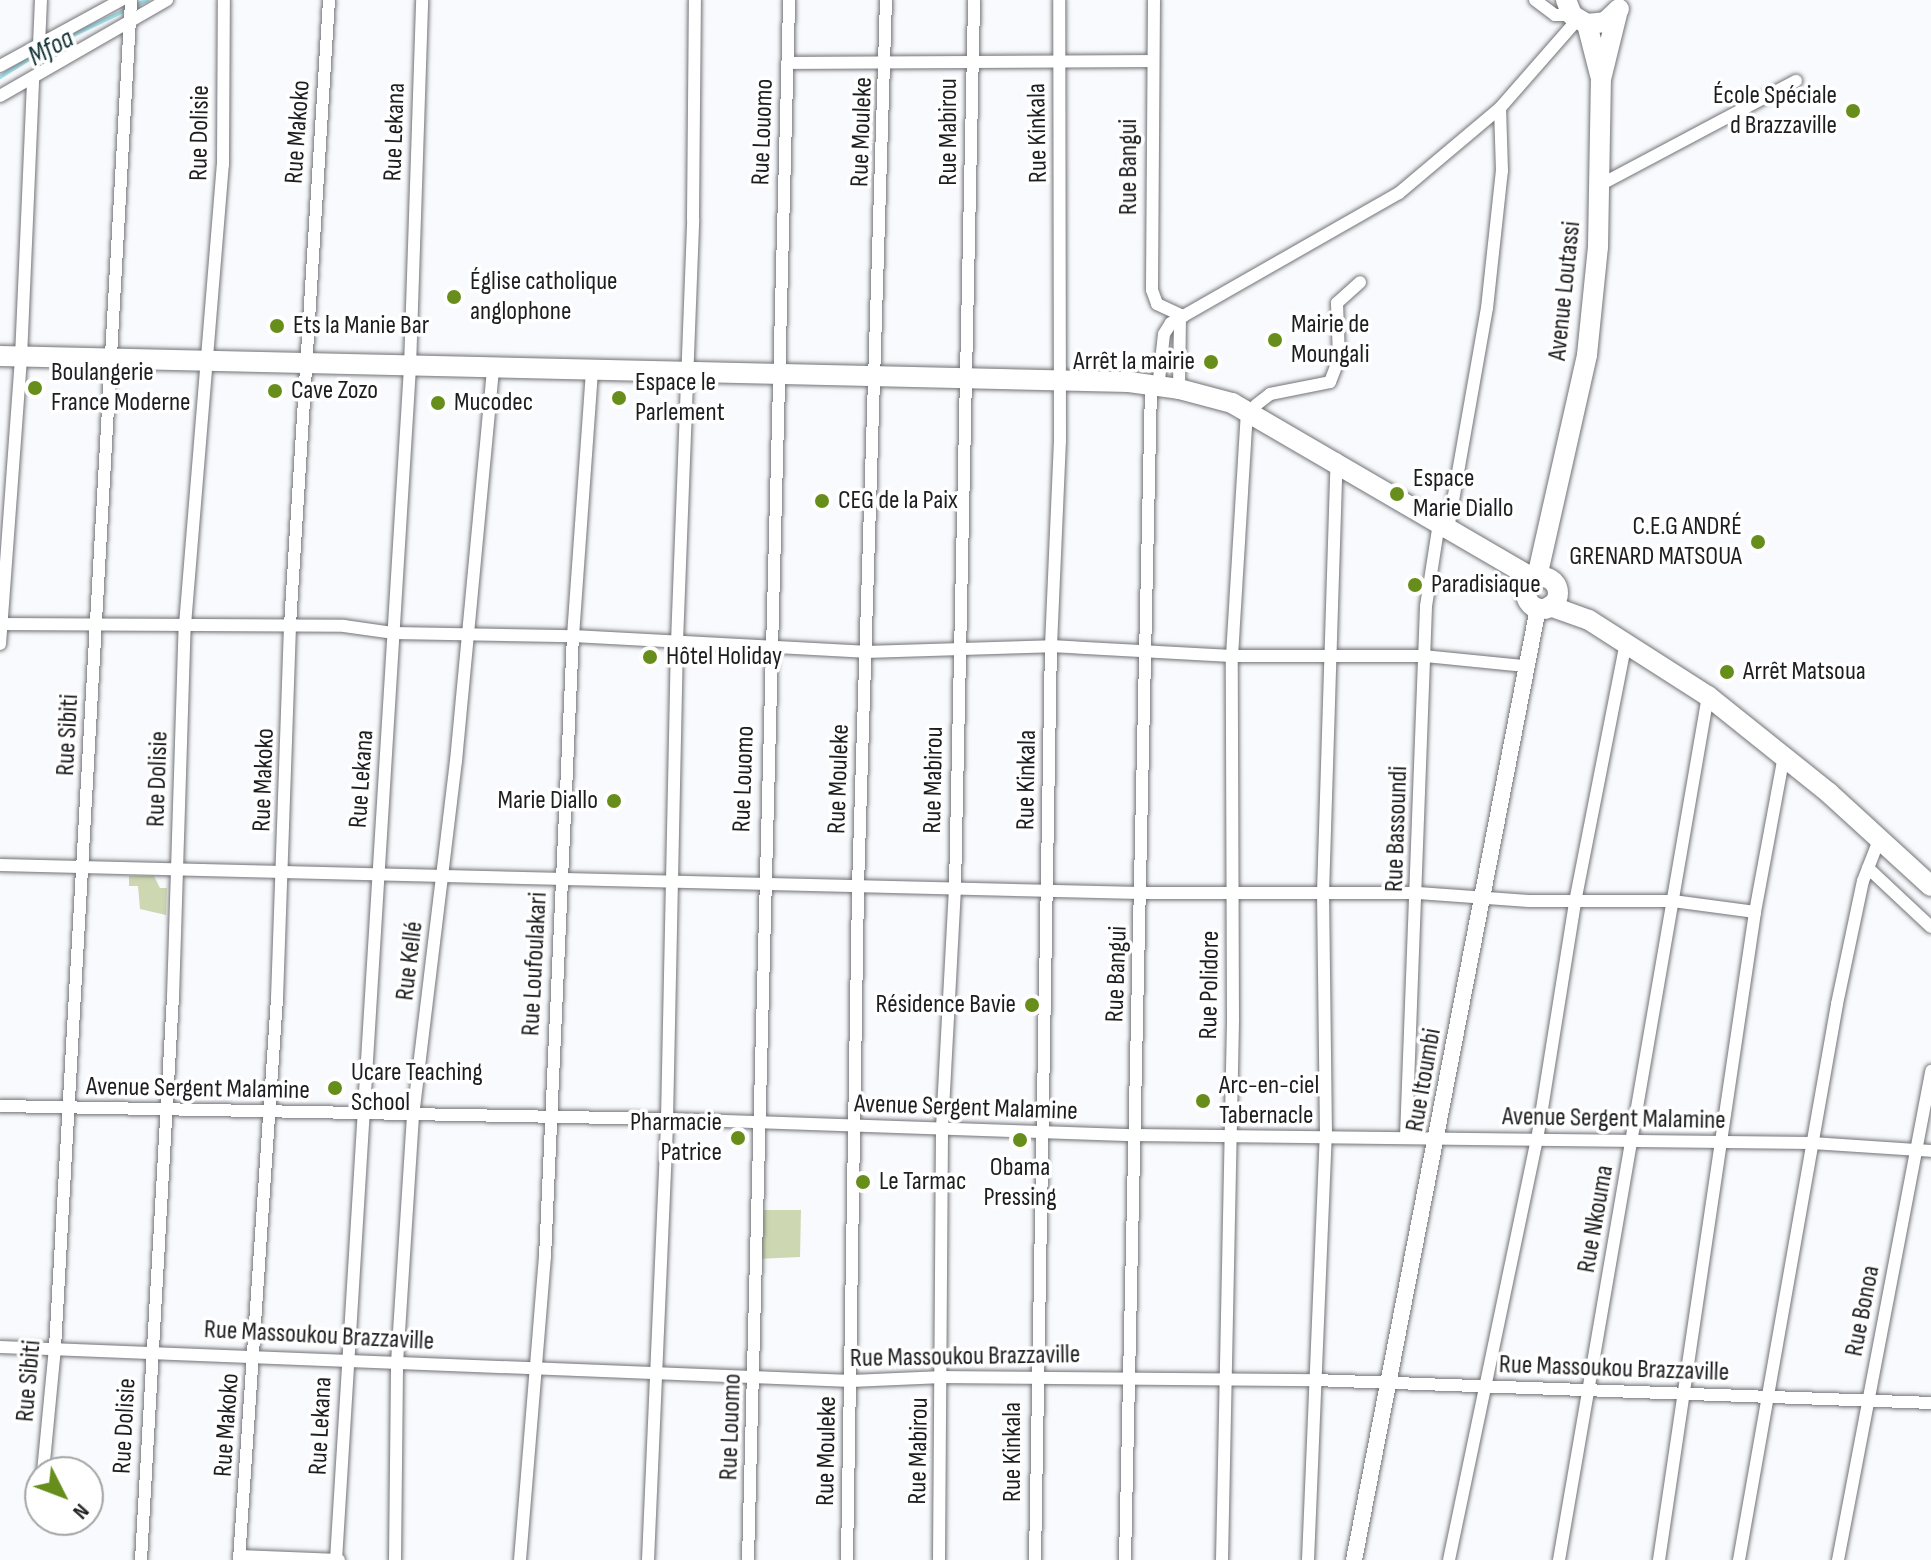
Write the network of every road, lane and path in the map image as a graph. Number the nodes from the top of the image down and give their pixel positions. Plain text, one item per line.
1 (41, 0) edge
2 (121, 0) edge
3 (131, 0) edge
4 (167, 0) edge
5 (224, 0) edge
6 (329, 0) edge
7 (422, 0) edge
8 (695, 0) edge
9 (789, 0) edge
10 (886, 0) edge
11 (974, 0) edge
12 (1059, 0) edge
13 (1154, 0) edge
14 (1535, 0) edge
15 (1620, 5) edge
16 (1575, 15) edge
17 (131, 22) junction
18 (39, 45) junction
19 (1151, 61) junction
20 (886, 62) junction
21 (1059, 62) junction
22 (787, 63) junction
23 (971, 63) junction
24 (0, 66) edge
25 (33, 78) junction
26 (1601, 79) junction
27 (1796, 81) dead end
28 (0, 96) edge
29 (1500, 108) junction
30 (1600, 185) junction
31 (1360, 282) dead end
32 (1182, 317) junction
33 (0, 356) edge
34 (21, 357) junction
35 (113, 360) junction
36 (207, 363) junction
37 (308, 363) junction
38 (410, 367) junction
39 (493, 369) junction
40 (592, 370) junction
41 (780, 375) junction
42 (689, 376) junction
43 (877, 379) junction
44 (967, 379) junction
45 (1061, 381) junction
46 (1165, 384) junction
47 (1252, 408) junction
48 (1330, 456) junction
49 (1443, 526) junction
50 (1543, 591) junction
51 (97, 623) junction
52 (1, 624) edge
53 (185, 625) junction
54 (290, 625) junction
55 (393, 633) junction
56 (469, 635) junction
57 (573, 636) junction
58 (677, 642) junction
59 (1626, 643) junction
60 (0, 644) edge
61 (771, 646) junction
62 (1051, 646) junction
63 (960, 647) junction
64 (1144, 651) junction
65 (865, 652) junction
66 (1232, 656) junction
67 (1332, 656) junction
68 (1424, 656) junction
69 (1525, 666) junction
70 (1708, 696) junction
71 (1784, 756) junction
72 (1879, 840) junction
73 (0, 865) edge
74 (82, 866) junction
75 (177, 868) junction
76 (284, 868) junction
77 (1868, 868) junction
78 (378, 873) junction
79 (442, 878) junction
80 (671, 879) junction
81 (562, 881) junction
82 (763, 883) junction
83 (858, 886) junction
84 (1931, 886) edge
85 (955, 888) junction
86 (1048, 888) junction
87 (1233, 892) junction
88 (1141, 893) junction
89 (1323, 893) junction
90 (1418, 893) junction
91 (1483, 898) junction
92 (1673, 901) junction
93 (1575, 902) junction
94 (1755, 912) junction
95 (1931, 927) edge
96 (1931, 1071) edge
97 (0, 1106) edge
98 (68, 1108) junction
99 (163, 1111) junction
100 (267, 1111) junction
101 (364, 1115) junction
102 (413, 1116) junction
103 (547, 1117) junction
104 (667, 1119) junction
105 (756, 1123) junction
106 (853, 1127) junction
107 (942, 1128) junction
108 (1041, 1133) junction
109 (1228, 1134) junction
110 (1134, 1135) junction
111 (1326, 1136) junction
112 (1406, 1137) junction
113 (1438, 1138) junction
114 (1537, 1140) junction
115 (1723, 1142) junction
116 (1812, 1143) junction
117 (1631, 1144) junction
118 (1916, 1150) junction
119 (1931, 1151) edge
120 (0, 1347) edge
121 (55, 1348) junction
122 (151, 1350) junction
123 (254, 1356) junction
124 (346, 1363) junction
125 (397, 1363) junction
126 (533, 1367) junction
127 (656, 1371) junction
128 (755, 1377) junction
129 (943, 1377) junction
130 (1035, 1377) junction
131 (1131, 1378) junction
132 (1222, 1379) junction
133 (1314, 1380) junction
134 (851, 1381) junction
135 (1388, 1384) junction
136 (1591, 1387) junction
137 (1489, 1388) junction
138 (1684, 1392) junction
139 (1769, 1397) junction
140 (1869, 1400) junction
141 (1931, 1403) edge
142 (45, 1456) edge
143 (239, 1558) edge
144 (141, 1560) edge
145 (337, 1560) edge
146 (395, 1560) edge
147 (520, 1560) edge
148 (648, 1560) edge
149 (748, 1560) edge
150 (847, 1560) edge
151 (939, 1560) edge
152 (1035, 1560) edge
153 (1125, 1560) edge
154 (1222, 1560) edge
155 (1308, 1560) edge
156 (1354, 1560) edge
157 (1449, 1560) edge
158 (1559, 1560) edge
159 (1659, 1560) edge
160 (1739, 1560) edge
161 (1838, 1560) edge

1 - 18 street
2 - 18 street
3 - 17 street, Rue Sibiti
4 - 17 street
5 - 36 street, Rue Dolisie
6 - 37 street, Rue Makoko
7 - 38 street, Rue Lekana
8 - 42 street
9 - 22 street, Rue Louomo
10 - 20 street, Rue Mouleke
11 - 23 street, Rue Mabirou
12 - 21 street, Rue Kinkala
13 - 19 street, Rue Bangui
14 - 16 street
15 - 16 main road
15 - 26 main road, Avenue Loutassi
16 - 26 main road, Avenue Loutassi
16 - 29 street
17 - 25 street
17 - 35 street, Rue Sibiti
18 - 24 street
19 - 21 street
19 - 32 street, Rue Bangui
20 - 22 street
20 - 23 street
20 - 43 street, Rue Mouleke
21 - 23 street
21 - 45 street, Rue Kinkala
22 - 41 street, Rue Louomo
23 - 44 street, Rue Mabirou
25 - 28 street
25 - 34 street
26 - 30 main road, Avenue Loutassi
27 - 30 street
29 - 32 street
29 - 49 street, Rue Bassoundi
30 - 50 main road, Avenue Loutassi
31 - 47 street
32 - 46 street
32 - 46 street
33 - 34 main road
34 - 35 main road
34 - 52 street
35 - 36 main road
35 - 51 street, Rue Sibiti
36 - 37 main road
36 - 53 street, Rue Dolisie
37 - 38 main road
37 - 54 street, Rue Makoko
38 - 39 main road
38 - 55 street, Rue Lekana
39 - 40 main road
39 - 56 street, Rue Kellé
40 - 42 main road
40 - 57 street, Rue Loufoulakari
41 - 42 main road
41 - 43 main road
41 - 61 street, Rue Louomo
42 - 58 street
43 - 44 main road
43 - 65 street, Rue Mouleke
44 - 45 main road
44 - 63 street, Rue Mabirou
45 - 46 main road
45 - 62 street, Rue Kinkala
46 - 47 main road
46 - 64 street, Rue Bangui
47 - 48 main road
47 - 66 street, Rue Polidore
48 - 49 main road
48 - 67 street
49 - 50 main road
49 - 68 street, Rue Bassoundi
50 - 59 main road
50 - 69 street, Rue Itoumbi
51 - 52 street
51 - 53 street
51 - 74 street, Rue Sibiti
52 - 60 street
53 - 54 street
53 - 75 street, Rue Dolisie
54 - 55 street
54 - 76 street, Rue Makoko
55 - 56 street
55 - 78 street, Rue Lekana
56 - 57 street
56 - 79 street, Rue Kellé
57 - 58 street
57 - 81 street, Rue Loufoulakari
58 - 61 street
58 - 80 street
59 - 70 main road
59 - 93 street
61 - 65 street
61 - 82 street, Rue Louomo
62 - 63 street
62 - 64 street
62 - 86 street, Rue Kinkala
63 - 65 street
63 - 85 street, Rue Mabirou
64 - 66 street
64 - 88 street, Rue Bangui
65 - 83 street, Rue Mouleke
66 - 67 street
66 - 87 street, Rue Polidore
67 - 68 street
67 - 89 street
68 - 69 street
68 - 90 street, Rue Bassoundi
69 - 91 street, Rue Itoumbi
70 - 71 main road
70 - 92 street, Rue Nkouma
71 - 72 main road
71 - 94 street
72 - 77 street
72 - 84 main road
73 - 74 street
74 - 75 street
74 - 98 street, Rue Sibiti
75 - 76 street
75 - 99 street, Rue Dolisie
76 - 78 street
76 - 100 street, Rue Makoko
77 - 95 street
77 - 116 street
78 - 79 street
78 - 101 street, Rue Lekana
79 - 81 street
79 - 102 street, Rue Kellé
80 - 81 street
80 - 82 street
80 - 104 street
81 - 103 street, Rue Loufoulakari
82 - 83 street
82 - 105 street, Rue Louomo
83 - 85 street
83 - 106 street, Rue Mouleke
85 - 86 street
85 - 107 street, Rue Mabirou
86 - 88 street
86 - 108 street, Rue Kinkala
87 - 88 street
87 - 89 street
87 - 109 street, Rue Polidore
88 - 110 street, Rue Bangui
89 - 90 street
89 - 111 street
90 - 91 street
90 - 112 street, Rue Bassoundi
91 - 93 street
91 - 113 street, Rue Itoumbi
92 - 93 street
92 - 94 street
92 - 117 street, Rue Nkouma
93 - 114 street
94 - 115 street
96 - 118 street, Rue Bonoa
97 - 98 street, Avenue Sergent Malamine
98 - 99 street, Avenue Sergent Malamine
98 - 121 street, Rue Sibiti
99 - 100 street, Avenue Sergent Malamine
99 - 122 street, Rue Dolisie
100 - 101 street, Avenue Sergent Malamine
100 - 123 street, Rue Makoko
101 - 102 street, Avenue Sergent Malamine
101 - 124 street, Rue Lekana
102 - 103 street, Avenue Sergent Malamine
102 - 125 street, Rue Kellé
103 - 104 street, Avenue Sergent Malamine
103 - 126 street, Rue Loufoulakari
104 - 105 street, Avenue Sergent Malamine
104 - 127 street
105 - 106 street, Avenue Sergent Malamine
105 - 128 street, Rue Louomo
106 - 107 street, Avenue Sergent Malamine
106 - 134 street, Rue Mouleke
107 - 108 street, Avenue Sergent Malamine
107 - 129 street, Rue Mabirou
108 - 110 street, Avenue Sergent Malamine
108 - 130 street, Rue Kinkala
109 - 110 street, Avenue Sergent Malamine
109 - 111 street, Avenue Sergent Malamine
109 - 132 street, Rue Polidore
110 - 131 street, Rue Bangui
111 - 112 street, Avenue Sergent Malamine
111 - 133 street
112 - 113 street, Avenue Sergent Malamine
113 - 114 street, Avenue Sergent Malamine
113 - 135 street, Rue Itoumbi
114 - 117 street, Avenue Sergent Malamine
114 - 137 street
115 - 116 street, Avenue Sergent Malamine
115 - 117 street, Avenue Sergent Malamine
115 - 138 street
116 - 118 street, Avenue Sergent Malamine
116 - 139 street
117 - 136 street, Rue Nkouma
118 - 119 street, Avenue Sergent Malamine
118 - 140 street, Rue Bonoa
120 - 121 street, Rue Massoukou Brazzaville
121 - 122 street, Rue Massoukou Brazzaville
121 - 142 street, Rue Sibiti
122 - 123 street, Rue Massoukou Brazzaville
122 - 144 street, Rue Dolisie
123 - 124 street, Rue Massoukou Brazzaville
123 - 143 street, Rue Makoko
124 - 125 street, Rue Massoukou Brazzaville
124 - 145 street, Rue Lekana
125 - 126 street, Rue Massoukou Brazzaville
125 - 146 street, Rue Kellé
126 - 127 street, Rue Massoukou Brazzaville
126 - 147 street, Rue Loufoulakari
127 - 128 street, Rue Massoukou Brazzaville
127 - 148 street
128 - 134 street, Rue Massoukou Brazzaville
128 - 149 street, Rue Louomo
129 - 130 street, Rue Massoukou Brazzaville
129 - 134 street, Rue Massoukou Brazzaville
129 - 151 street, Rue Mabirou
130 - 131 street, Rue Massoukou Brazzaville
130 - 152 street, Rue Kinkala
131 - 132 street, Rue Massoukou Brazzaville
131 - 153 street, Rue Bangui
132 - 133 street, Rue Massoukou Brazzaville
132 - 154 street, Rue Polidore
133 - 135 street, Rue Massoukou Brazzaville
133 - 155 street
134 - 150 street, Rue Mouleke
135 - 137 street, Rue Massoukou Brazzaville
135 - 156 street, Rue Itoumbi
136 - 137 street, Rue Massoukou Brazzaville
136 - 138 street, Rue Massoukou Brazzaville
136 - 158 street, Rue Nkouma
137 - 157 street
138 - 139 street, Rue Massoukou Brazzaville
138 - 159 street
139 - 140 street, Rue Massoukou Brazzaville
139 - 160 street
140 - 141 street, Rue Massoukou Brazzaville
140 - 161 street, Rue Bonoa
143 - 145 street

